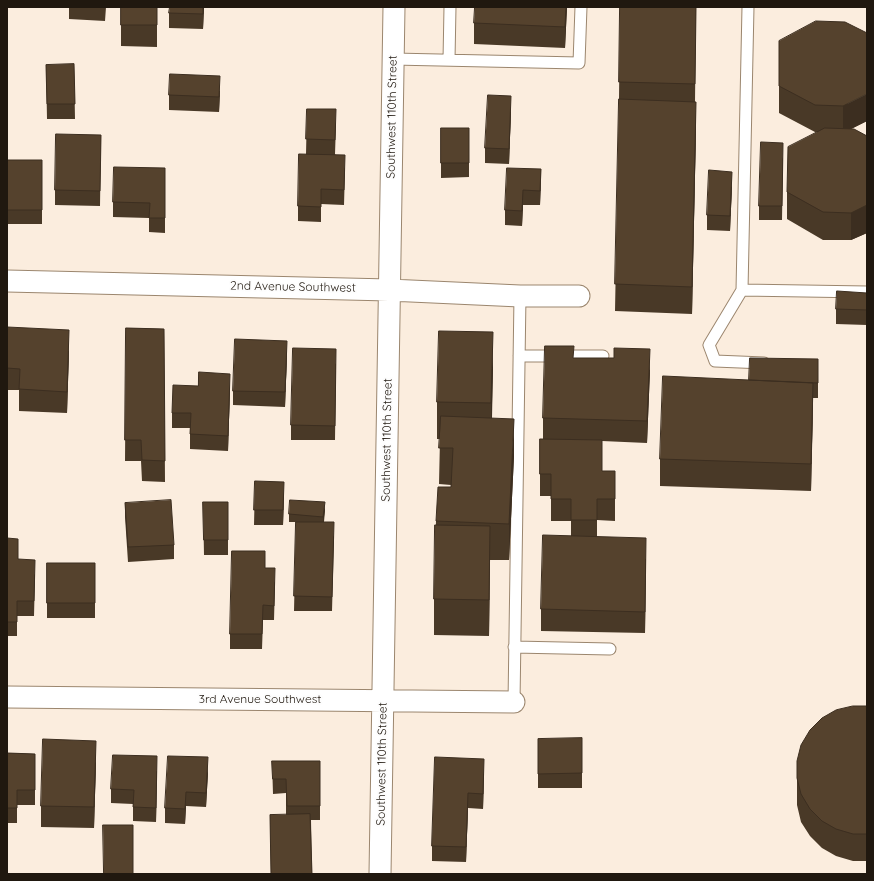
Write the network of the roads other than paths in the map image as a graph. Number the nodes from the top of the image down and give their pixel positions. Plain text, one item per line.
1 (394, 7) edge
2 (450, 7) edge
3 (581, 7) edge
4 (748, 7) edge
5 (393, 59) junction
6 (449, 60) junction
7 (7, 281) edge
8 (389, 290) junction
9 (742, 290) junction
10 (867, 292) edge
11 (520, 296) junction
12 (579, 296) dead end
13 (519, 356) junction
14 (603, 356) edge
15 (779, 364) edge
16 (514, 647) junction
17 (610, 649) dead end
18 (7, 697) edge
19 (383, 700) junction
20 (514, 702) joint
21 (380, 874) edge

1 - 5 street, Southwest 110th Street
2 - 6 lane
3 - 6 lane
4 - 9 lane
5 - 6 lane
5 - 8 street, Southwest 110th Street
7 - 8 street, 2nd Avenue Southwest
8 - 11 street, 2nd Avenue Southwest
8 - 19 street, Southwest 110th Street
9 - 10 lane
9 - 15 lane
11 - 12 street, 2nd Avenue Southwest
11 - 13 lane
13 - 14 lane
13 - 16 lane
16 - 17 lane
16 - 20 lane
18 - 19 street, 3rd Avenue Southwest
19 - 20 street, 3rd Avenue Southwest
19 - 21 street, Southwest 110th Street

